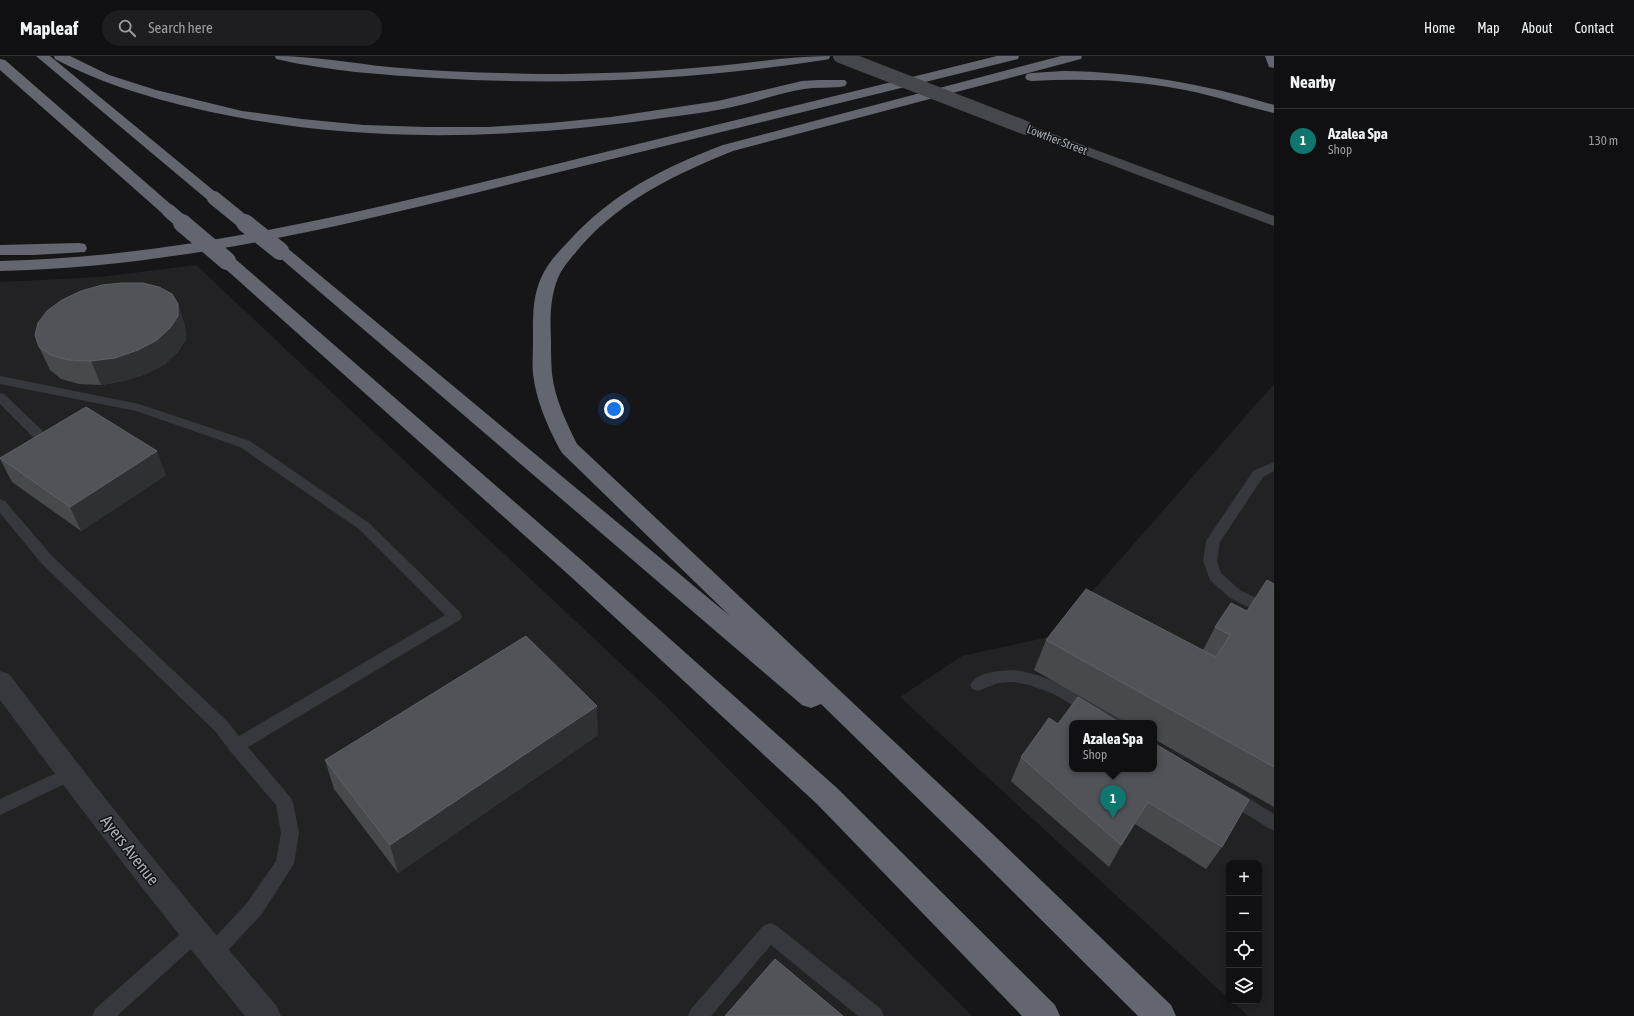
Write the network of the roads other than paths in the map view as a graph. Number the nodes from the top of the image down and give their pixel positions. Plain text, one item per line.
1 (42, 56) edge
2 (60, 56) edge
3 (280, 56) edge
4 (824, 56) edge
5 (840, 56) edge
6 (1013, 56) edge
7 (1076, 56) edge
8 (1271, 56) edge
9 (0, 63) edge
10 (1274, 64) edge
11 (906, 67) dead end
12 (0, 76) edge
13 (840, 83) junction
14 (946, 91) junction
15 (1274, 109) edge
16 (54, 111) junction
17 (1274, 221) edge
18 (146, 241) dead end
19 (95, 247) dead end
20 (0, 250) edge
21 (0, 266) edge
22 (0, 380) edge
23 (0, 397) edge
24 (42, 438) edge
25 (1274, 466) edge
26 (0, 504) edge
27 (1274, 614) edge
28 (0, 681) edge
29 (978, 685) dead end
30 (1110, 720) edge
31 (236, 746) junction
32 (69, 774) junction
33 (1214, 785) edge
34 (0, 807) edge
35 (1274, 823) edge
36 (989, 849) junction
37 (195, 933) junction
38 (212, 954) junction
39 (1038, 1009) edge
40 (102, 1016) edge
41 (265, 1016) edge
42 (698, 1016) edge
43 (874, 1016) edge
44 (1160, 1016) edge

1 - 36 highway, bridge
2 - 13 highway
3 - 4 highway
5 - 17 main road, Lowther Street, bridge
6 - 21 highway
7 - 14 highway
8 - 10 highway
9 - 16 highway
11 - 13 highway
12 - 16 highway
13 - 18 highway
14 - 15 highway
14 - 36 highway
16 - 39 highway, bridge
19 - 20 highway
22 - 31 lane
23 - 24 lane
25 - 27 lane
26 - 31 lane
28 - 32 street, Ayers Avenue
29 - 30 lane
31 - 38 lane
32 - 34 lane
32 - 37 street, Ayers Avenue
33 - 35 lane
36 - 44 highway
37 - 38 street, Ayers Avenue
37 - 40 lane
38 - 41 street, Ayers Avenue
42 - 43 lane

